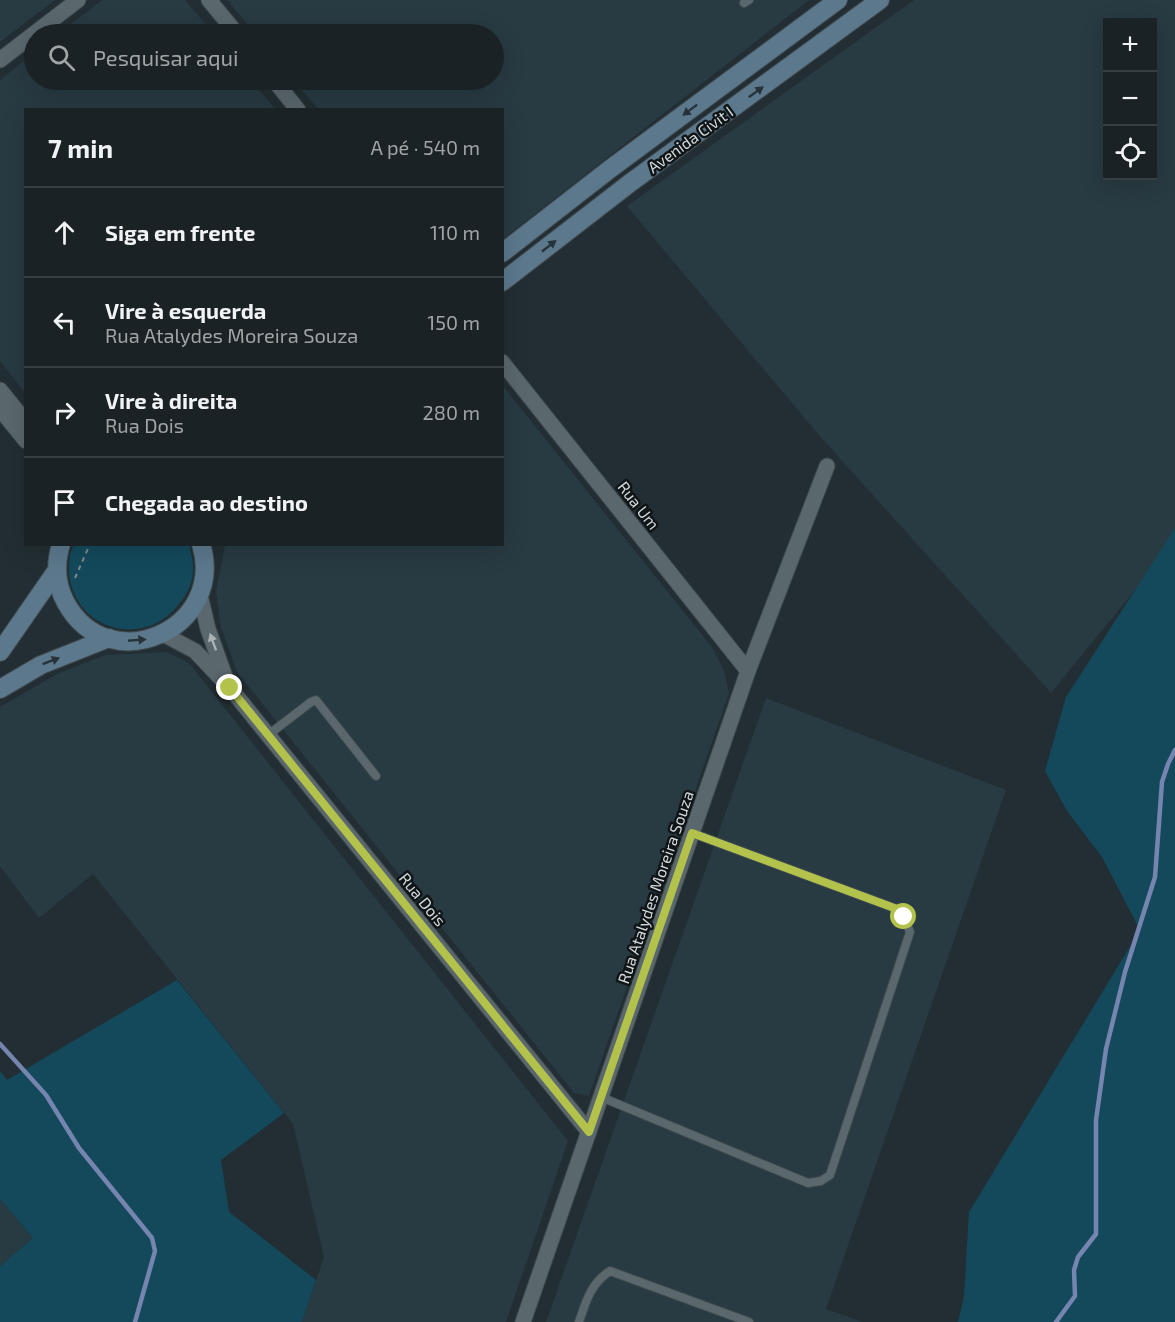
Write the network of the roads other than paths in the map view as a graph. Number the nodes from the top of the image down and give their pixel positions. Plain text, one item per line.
1 (78, 0) edge
2 (208, 0) edge
3 (838, 0) edge
4 (880, 0) edge
5 (47, 24) edge
6 (228, 24) edge
7 (24, 42) edge
8 (0, 60) edge
9 (282, 90) edge
10 (296, 108) edge
11 (504, 251) edge
12 (504, 280) edge
13 (504, 365) edge
14 (0, 390) edge
15 (0, 410) edge
16 (24, 420) edge
17 (24, 439) edge
18 (827, 466) dead end
19 (61, 546) edge
20 (201, 546) edge
21 (213, 546) edge
22 (57, 570) junction
23 (205, 570) junction
24 (200, 595) junction
25 (163, 634) junction
26 (109, 638) junction
27 (0, 652) edge
28 (748, 671) junction
29 (230, 688) junction
30 (0, 689) edge
31 (268, 735) junction
32 (376, 776) dead end
33 (692, 833) junction
34 (601, 1097) junction
35 (589, 1132) junction
36 (523, 1322) edge
37 (579, 1322) edge
38 (749, 1322) edge

1 - 5 street
2 - 6 street
3 -> 11 main road, Avenida Civit I
12 -> 4 main road, Avenida Civit I
7 - 8 street
9 - 10 street
13 - 28 street, Rua Um
14 - 16 street
15 - 17 street
18 - 28 street, Rua Atalydes Moreira Souza
19 - 22 main road
20 - 23 main road
21 - 23 main road
22 - 26 main road
22 - 27 main road
23 - 24 main road
24 - 25 main road
29 -> 24 street, Rua Dois
26 -> 25 main road
25 - 29 street, Rua Dois
30 -> 26 main road
28 - 33 street, Rua Atalydes Moreira Souza
29 - 31 street, Rua Dois
31 - 32 lane
31 - 35 street, Rua Dois
33 - 34 street, Rua Atalydes Moreira Souza
33 - 34 lane
34 - 35 street, Rua Atalydes Moreira Souza
35 - 36 street, Rua Atalydes Moreira Souza
37 - 38 lane

